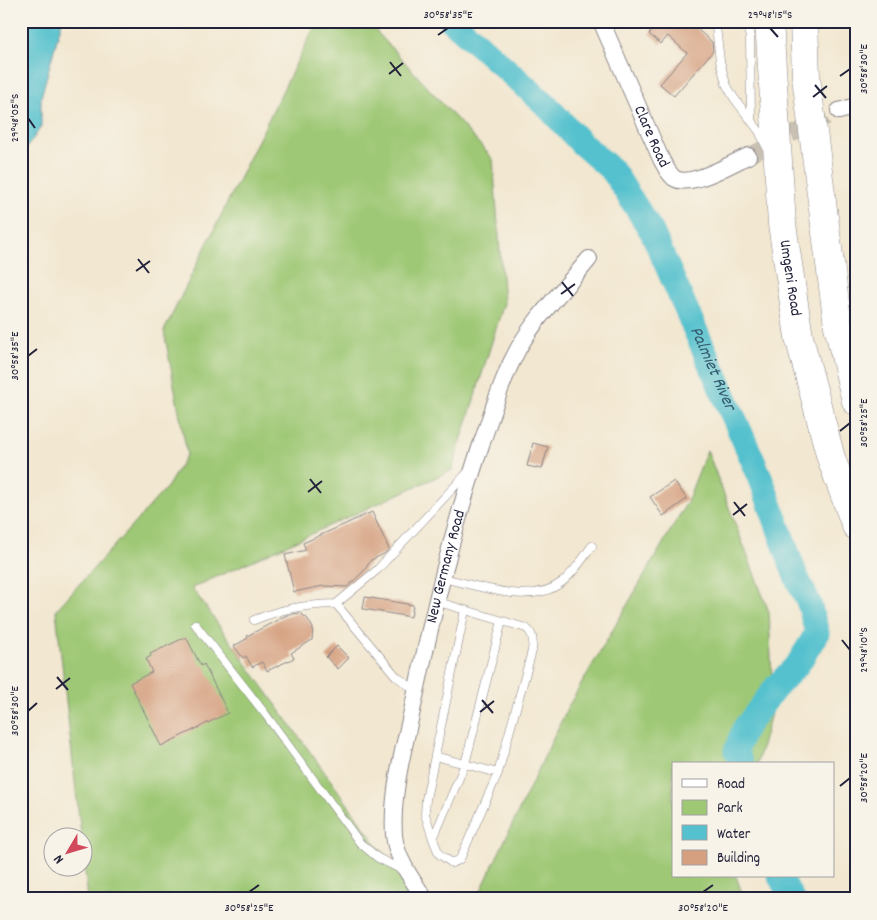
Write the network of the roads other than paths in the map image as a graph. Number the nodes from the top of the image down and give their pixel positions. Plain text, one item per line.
1 (601, 21) edge
2 (717, 21) edge
3 (745, 21) edge
4 (770, 21) edge
5 (804, 21) edge
6 (856, 106) edge
7 (839, 111) tunnel mouth
8 (752, 118) junction
9 (748, 156) tunnel mouth
10 (778, 174) junction
11 (589, 259) dead end
12 (856, 401) edge
13 (474, 466) junction
14 (856, 526) edge
15 (592, 546) dead end
16 (440, 577) junction
17 (435, 601) junction
18 (336, 604) junction
19 (465, 610) junction
20 (254, 620) dead end
21 (502, 621) junction
22 (195, 624) dead end
23 (416, 691) junction
24 (435, 756) junction
25 (465, 764) junction
26 (498, 773) junction
27 (433, 839) junction
28 (409, 873) junction
29 (425, 899) edge

1 - 9 street, Clare Road
2 - 8 lane
3 - 8 lane
4 - 10 highway, Umgeni Road
5 - 12 highway
6 - 7 street
8 - 10 lane
10 - 14 highway, Umgeni Road
11 - 13 street, New Germany Road
13 - 16 street, New Germany Road
13 - 18 lane
15 - 16 lane
16 - 17 street, New Germany Road
17 - 19 lane
17 - 23 street, New Germany Road
18 - 20 lane
18 - 23 lane
19 - 21 lane
19 - 24 lane
21 - 25 lane
21 - 26 lane
22 - 28 lane
23 - 28 street, New Germany Road
24 - 25 lane
24 - 27 lane
25 - 26 lane
25 - 27 lane
26 - 27 lane
28 - 29 street, New Germany Road

